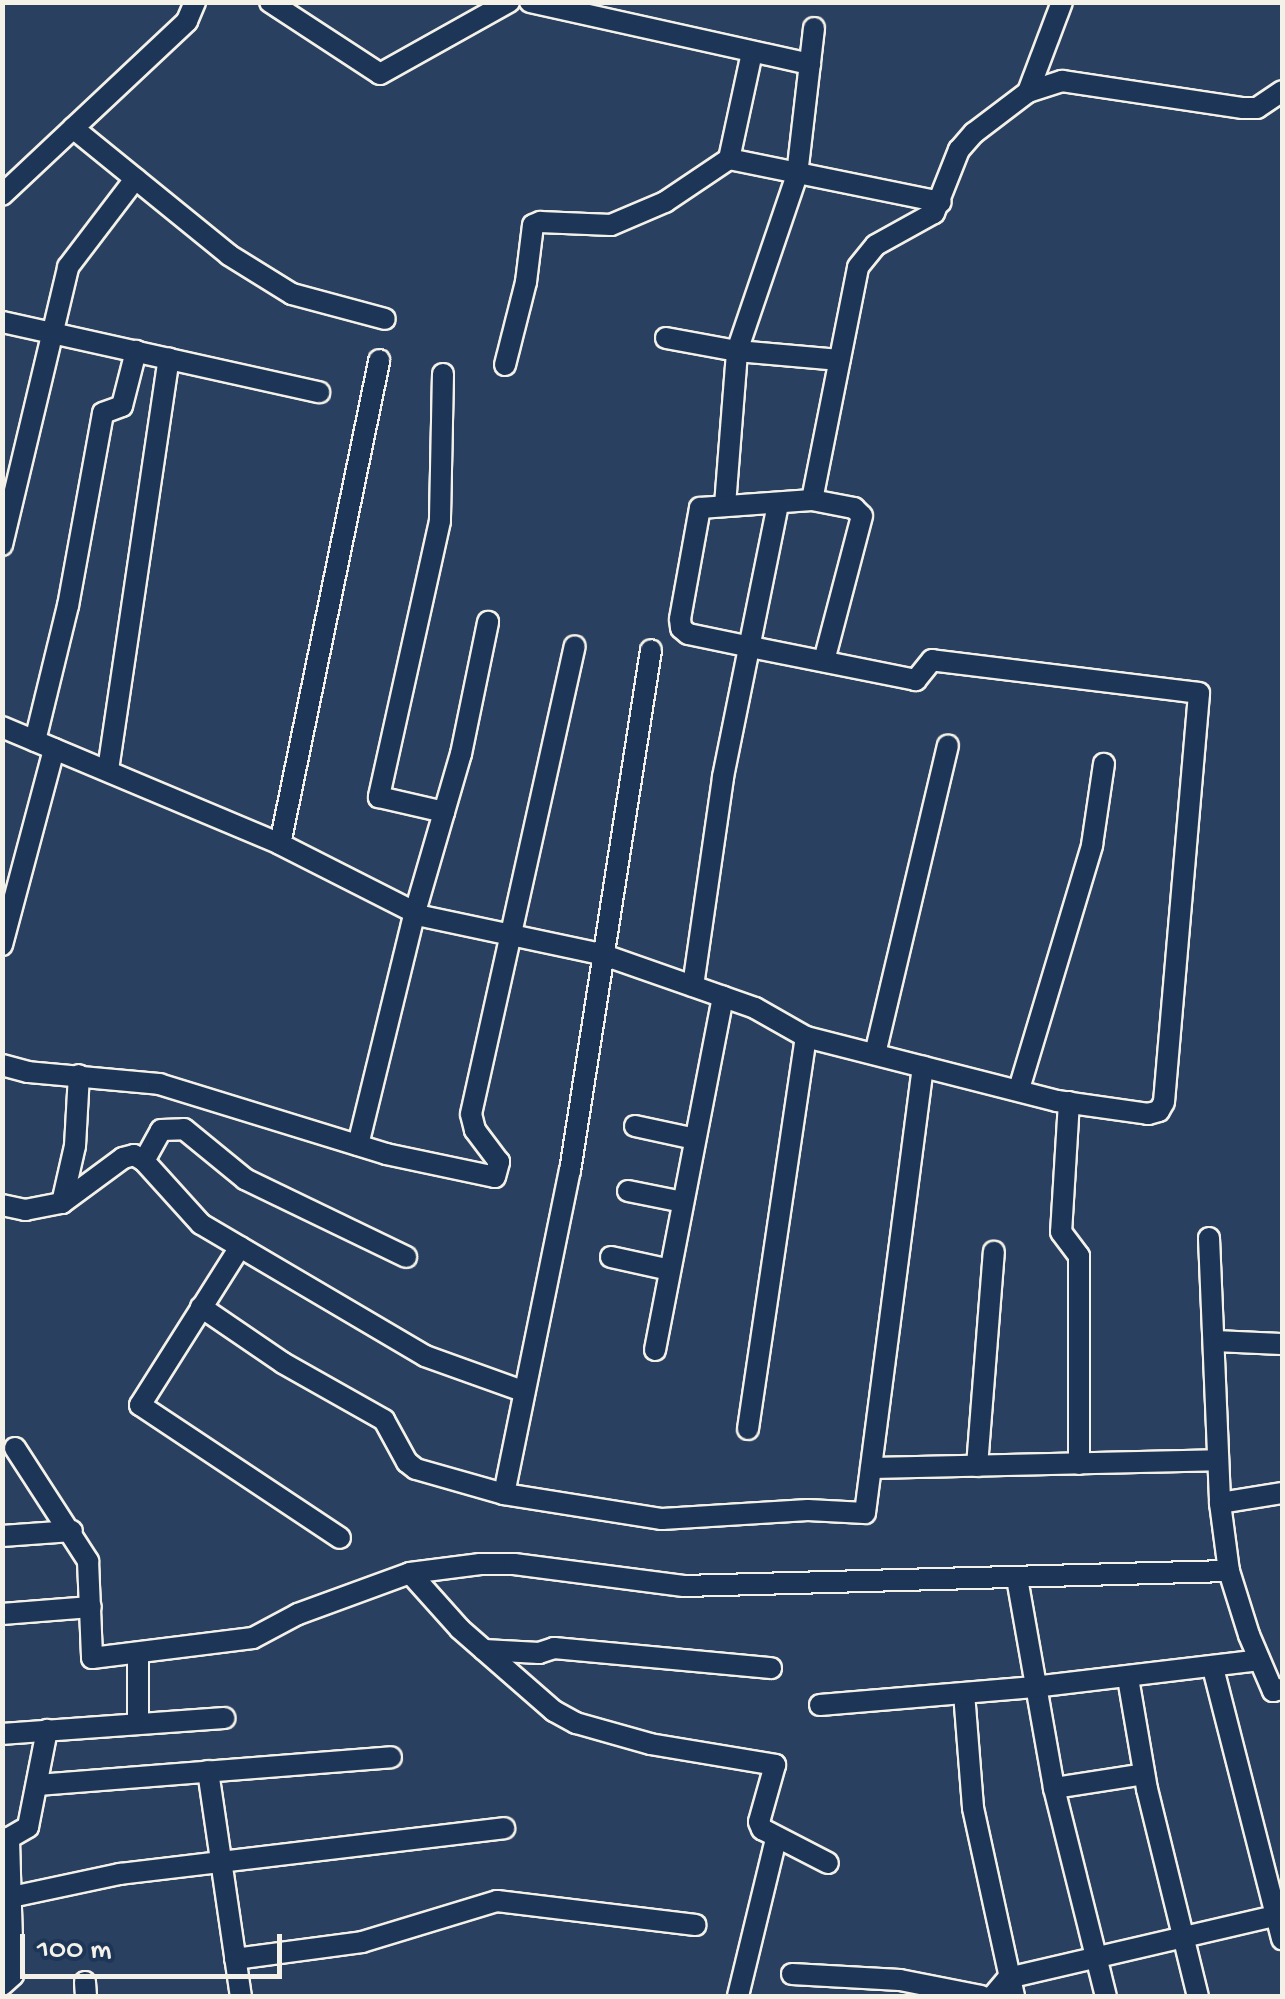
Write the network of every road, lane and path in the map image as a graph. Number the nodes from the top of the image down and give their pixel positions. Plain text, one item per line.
1 (195, 2) edge
2 (270, 2) edge
3 (509, 2) edge
4 (530, 2) edge
5 (1062, 2) edge
6 (814, 28) dead end
7 (752, 53) junction
8 (810, 64) junction
9 (1282, 91) edge
10 (1028, 92) junction
11 (73, 128) junction
12 (730, 160) junction
13 (797, 175) junction
14 (135, 180) junction
15 (2, 195) edge
16 (941, 202) junction
17 (384, 319) dead end
18 (2, 322) edge
19 (51, 334) junction
20 (666, 338) dead end
21 (136, 351) junction
22 (736, 352) junction
23 (169, 358) junction
24 (379, 360) dead end
25 (840, 360) junction
26 (505, 365) dead end
27 (443, 374) dead end
28 (319, 392) dead end
29 (812, 500) junction
30 (778, 505) junction
31 (725, 506) junction
32 (2, 545) edge
33 (488, 622) dead end
34 (575, 646) dead end
35 (746, 646) junction
36 (651, 650) dead end
37 (824, 662) junction
38 (2, 727) edge
39 (44, 745) junction
40 (948, 746) dead end
41 (1104, 764) dead end
42 (108, 770) junction
43 (444, 812) junction
44 (280, 844) junction
45 (414, 912) junction
46 (510, 937) junction
47 (2, 945) edge
48 (600, 954) junction
49 (693, 986) junction
50 (723, 996) junction
51 (806, 1037) junction
52 (875, 1054) junction
53 (2, 1065) edge
54 (923, 1067) junction
55 (79, 1074) junction
56 (1019, 1088) junction
57 (1069, 1102) junction
58 (635, 1126) dead end
59 (695, 1139) junction
60 (358, 1145) junction
61 (144, 1161) junction
62 (628, 1191) dead end
63 (62, 1202) junction
64 (684, 1202) junction
65 (2, 1205) edge
66 (1209, 1238) dead end
67 (240, 1248) junction
68 (994, 1252) dead end
69 (406, 1257) dead end
70 (610, 1257) dead end
71 (670, 1270) junction
72 (201, 1307) junction
73 (1214, 1342) junction
74 (1282, 1344) edge
75 (655, 1350) dead end
76 (523, 1391) junction
77 (748, 1429) dead end
78 (15, 1448) dead end
79 (1218, 1460) junction
80 (1079, 1464) junction
81 (978, 1466) junction
82 (871, 1468) junction
83 (1282, 1493) edge
84 (504, 1494) junction
85 (1220, 1504) junction
86 (72, 1531) junction
87 (2, 1536) edge
88 (340, 1538) dead end
89 (1229, 1571) junction
90 (410, 1573) junction
91 (1017, 1578) junction
92 (91, 1607) junction
93 (2, 1614) edge
94 (484, 1650) junction
95 (138, 1653) junction
96 (1260, 1660) junction
97 (771, 1668) dead end
98 (1213, 1668) junction
99 (1128, 1678) junction
100 (1034, 1688) junction
101 (1282, 1689) edge
102 (964, 1693) junction
103 (820, 1706) dead end
104 (224, 1718) dead end
105 (138, 1724) junction
106 (47, 1730) junction
107 (2, 1734) edge
108 (391, 1757) dead end
109 (208, 1771) junction
110 (1144, 1774) junction
111 (38, 1784) junction
112 (1054, 1788) junction
113 (504, 1828) dead end
114 (776, 1839) junction
115 (221, 1862) junction
116 (828, 1864) dead end
117 (5, 1899) edge
118 (1275, 1916) junction
119 (696, 1925) dead end
120 (1282, 1940) edge
121 (1182, 1941) junction
122 (1095, 1957) junction
123 (235, 1958) junction
124 (792, 1974) dead end
125 (2, 1985) edge
126 (1011, 1988) edge
127 (240, 1996) edge
128 (738, 1996) edge
129 (981, 1996) edge
130 (993, 1996) edge
131 (1106, 1996) edge
132 (1198, 1996) edge

1 - 11 street
2 - 3 street
4 - 7 street
5 - 10 street
6 - 8 street
7 - 8 street
7 - 12 street
8 - 13 street
9 - 10 street
10 - 16 street
11 - 14 street
11 - 15 street
12 - 13 street
12 - 26 street
13 - 16 street
13 - 22 street
14 - 17 street
14 - 19 street
16 - 25 street
18 - 19 street
19 - 21 street
19 - 32 street
20 - 22 street
21 - 23 street
21 - 39 street
22 - 25 street
22 - 31 street
23 - 28 street
23 - 42 street
24 - 44 street
25 - 29 street
27 - 43 street
29 - 30 street
29 - 37 street
30 - 31 street
30 - 35 street
31 - 35 street
33 - 43 street
34 - 46 street
35 - 37 street
35 - 49 street
36 - 48 street
37 - 57 street
38 - 39 street
39 - 42 street
39 - 47 street
40 - 52 street
41 - 56 street
42 - 44 street
43 - 45 street
44 - 45 street
45 - 46 street
45 - 60 street
46 - 48 street
46 - 60 street
48 - 49 street
48 - 76 street
49 - 50 street
50 - 51 street
50 - 59 street
51 - 52 street
51 - 77 street
52 - 54 street
53 - 55 street
54 - 56 street
54 - 82 street
55 - 60 street
55 - 63 street
56 - 57 street
57 - 80 street
58 - 59 street
59 - 64 street
61 - 63 street
61 - 67 street
61 - 69 street
62 - 64 street
63 - 65 street
64 - 71 street
66 - 73 street
67 - 72 street
67 - 76 street
68 - 81 street
70 - 71 street
71 - 75 street
72 - 84 street
72 - 88 street
73 - 74 street
73 - 79 street
76 - 84 street
78 - 86 street
79 - 80 street
79 - 85 street
80 - 81 street
81 - 82 street
82 - 84 street
83 - 85 street
85 - 89 street
86 - 87 street
86 - 92 street
89 - 91 street
89 - 96 street
90 - 91 street
90 - 94 street
90 - 95 street
91 - 100 street
92 - 93 street
92 - 95 street
94 - 97 street
94 - 114 street
95 - 105 street
96 - 98 street
96 - 101 street
98 - 99 street
98 - 118 street
99 - 100 street
99 - 110 street
100 - 102 street
100 - 112 street
102 - 103 street
102 - 126 street
104 - 105 street
105 - 106 street
106 - 107 street
106 - 111 street
108 - 109 street
109 - 111 street
109 - 115 street
110 - 112 street
110 - 121 street
111 - 117 street
112 - 122 street
113 - 115 street
114 - 116 street
114 - 128 street
115 - 117 street
115 - 123 street
117 - 125 street
118 - 120 street
118 - 121 street
119 - 123 street
121 - 122 street
121 - 132 street
122 - 126 street
122 - 131 street
123 - 127 street
124 - 129 street
126 - 130 street

